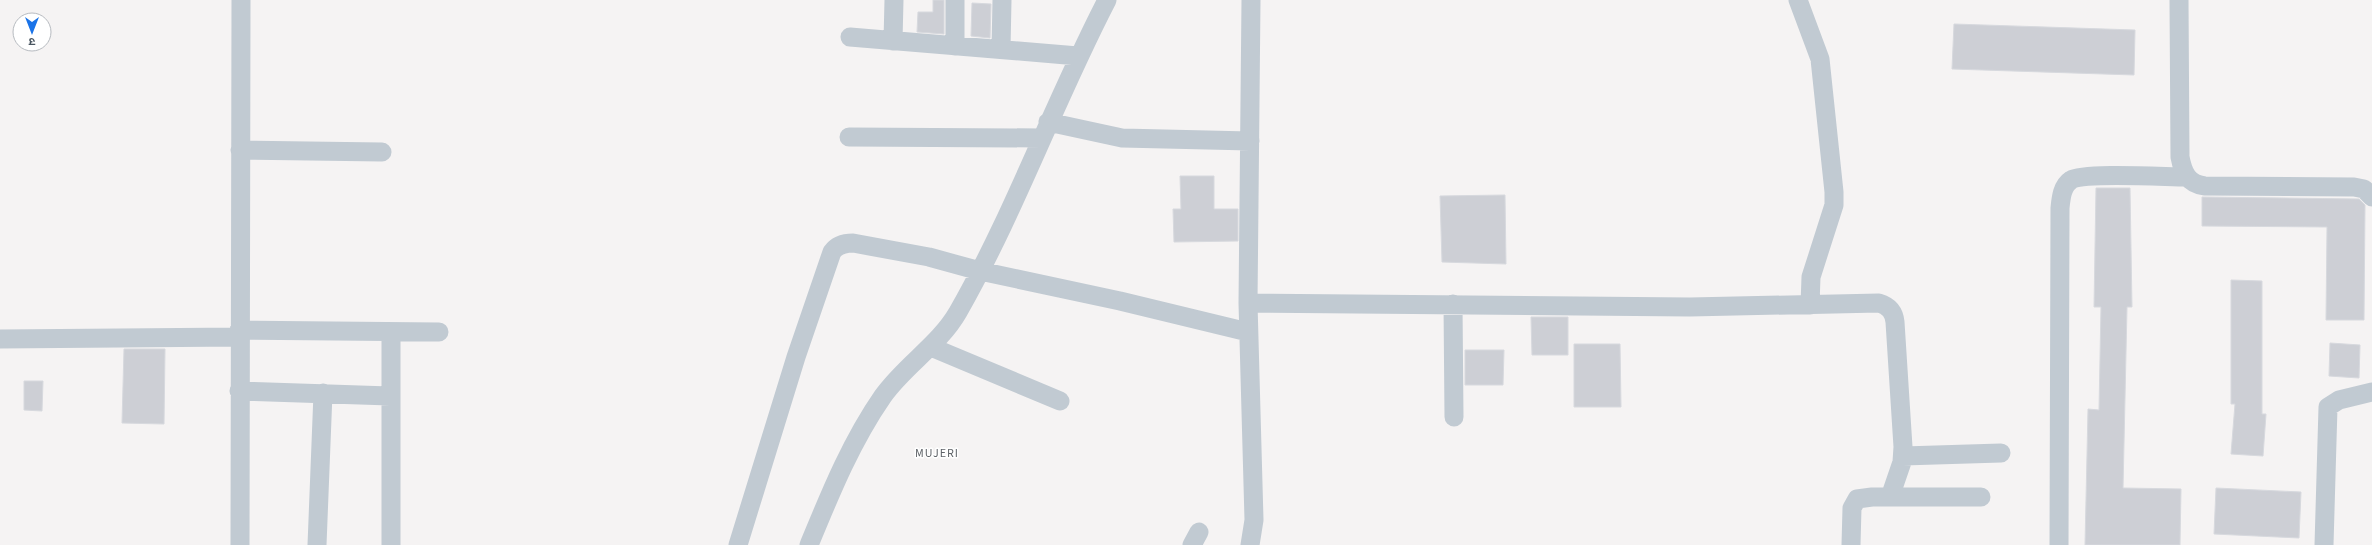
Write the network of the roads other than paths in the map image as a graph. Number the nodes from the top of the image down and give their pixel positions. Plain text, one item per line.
1 (241, 0) edge
2 (894, 0) edge
3 (955, 0) edge
4 (1002, 0) edge
5 (1107, 0) edge
6 (1251, 0) edge
7 (1798, 0) edge
8 (2179, 0) edge
9 (850, 37) dead end
10 (893, 41) junction
11 (955, 46) junction
12 (1001, 49) junction
13 (1078, 56) junction
14 (1045, 130) junction
15 (848, 137) dead end
16 (1250, 141) junction
17 (240, 150) junction
18 (382, 152) dead end
19 (2186, 177) junction
20 (2372, 196) edge
21 (980, 271) junction
22 (1248, 303) junction
23 (1453, 304) junction
24 (1810, 305) junction
25 (391, 332) junction
26 (439, 332) dead end
27 (1248, 332) junction
28 (239, 334) junction
29 (0, 339) edge
30 (931, 347) junction
31 (239, 391) junction
32 (2372, 392) edge
33 (322, 393) junction
34 (390, 396) junction
35 (1060, 401) dead end
36 (1454, 417) dead end
37 (2001, 453) dead end
38 (1903, 456) junction
39 (1981, 496) dead end
40 (1890, 497) junction
41 (240, 545) edge
42 (317, 545) edge
43 (391, 545) edge
44 (738, 545) edge
45 (809, 545) edge
46 (1250, 545) edge
47 (1851, 545) edge
48 (2059, 545) edge
49 (2324, 545) edge

1 - 17 street
2 - 10 street
3 - 11 street
4 - 12 street
5 - 13 street
6 - 16 street
7 - 24 street
8 - 19 street
9 - 10 street
10 - 11 street
11 - 12 street
12 - 13 street
13 - 14 street
14 - 15 street
14 - 16 street
14 - 21 street
16 - 22 street
17 - 18 street
17 - 28 street
19 - 20 street
19 - 48 street
21 - 27 street
21 - 30 street
21 - 44 street
22 - 23 street
22 - 27 street
23 - 24 street
23 - 36 street
24 - 38 street
25 - 26 street
25 - 28 street
25 - 34 street
27 - 46 street
28 - 29 street
28 - 31 street
30 - 35 street
30 - 45 street
31 - 33 street
31 - 41 street
32 - 49 street
33 - 34 street
33 - 42 street
34 - 43 street
37 - 38 street
38 - 40 street
39 - 40 street
40 - 47 street

